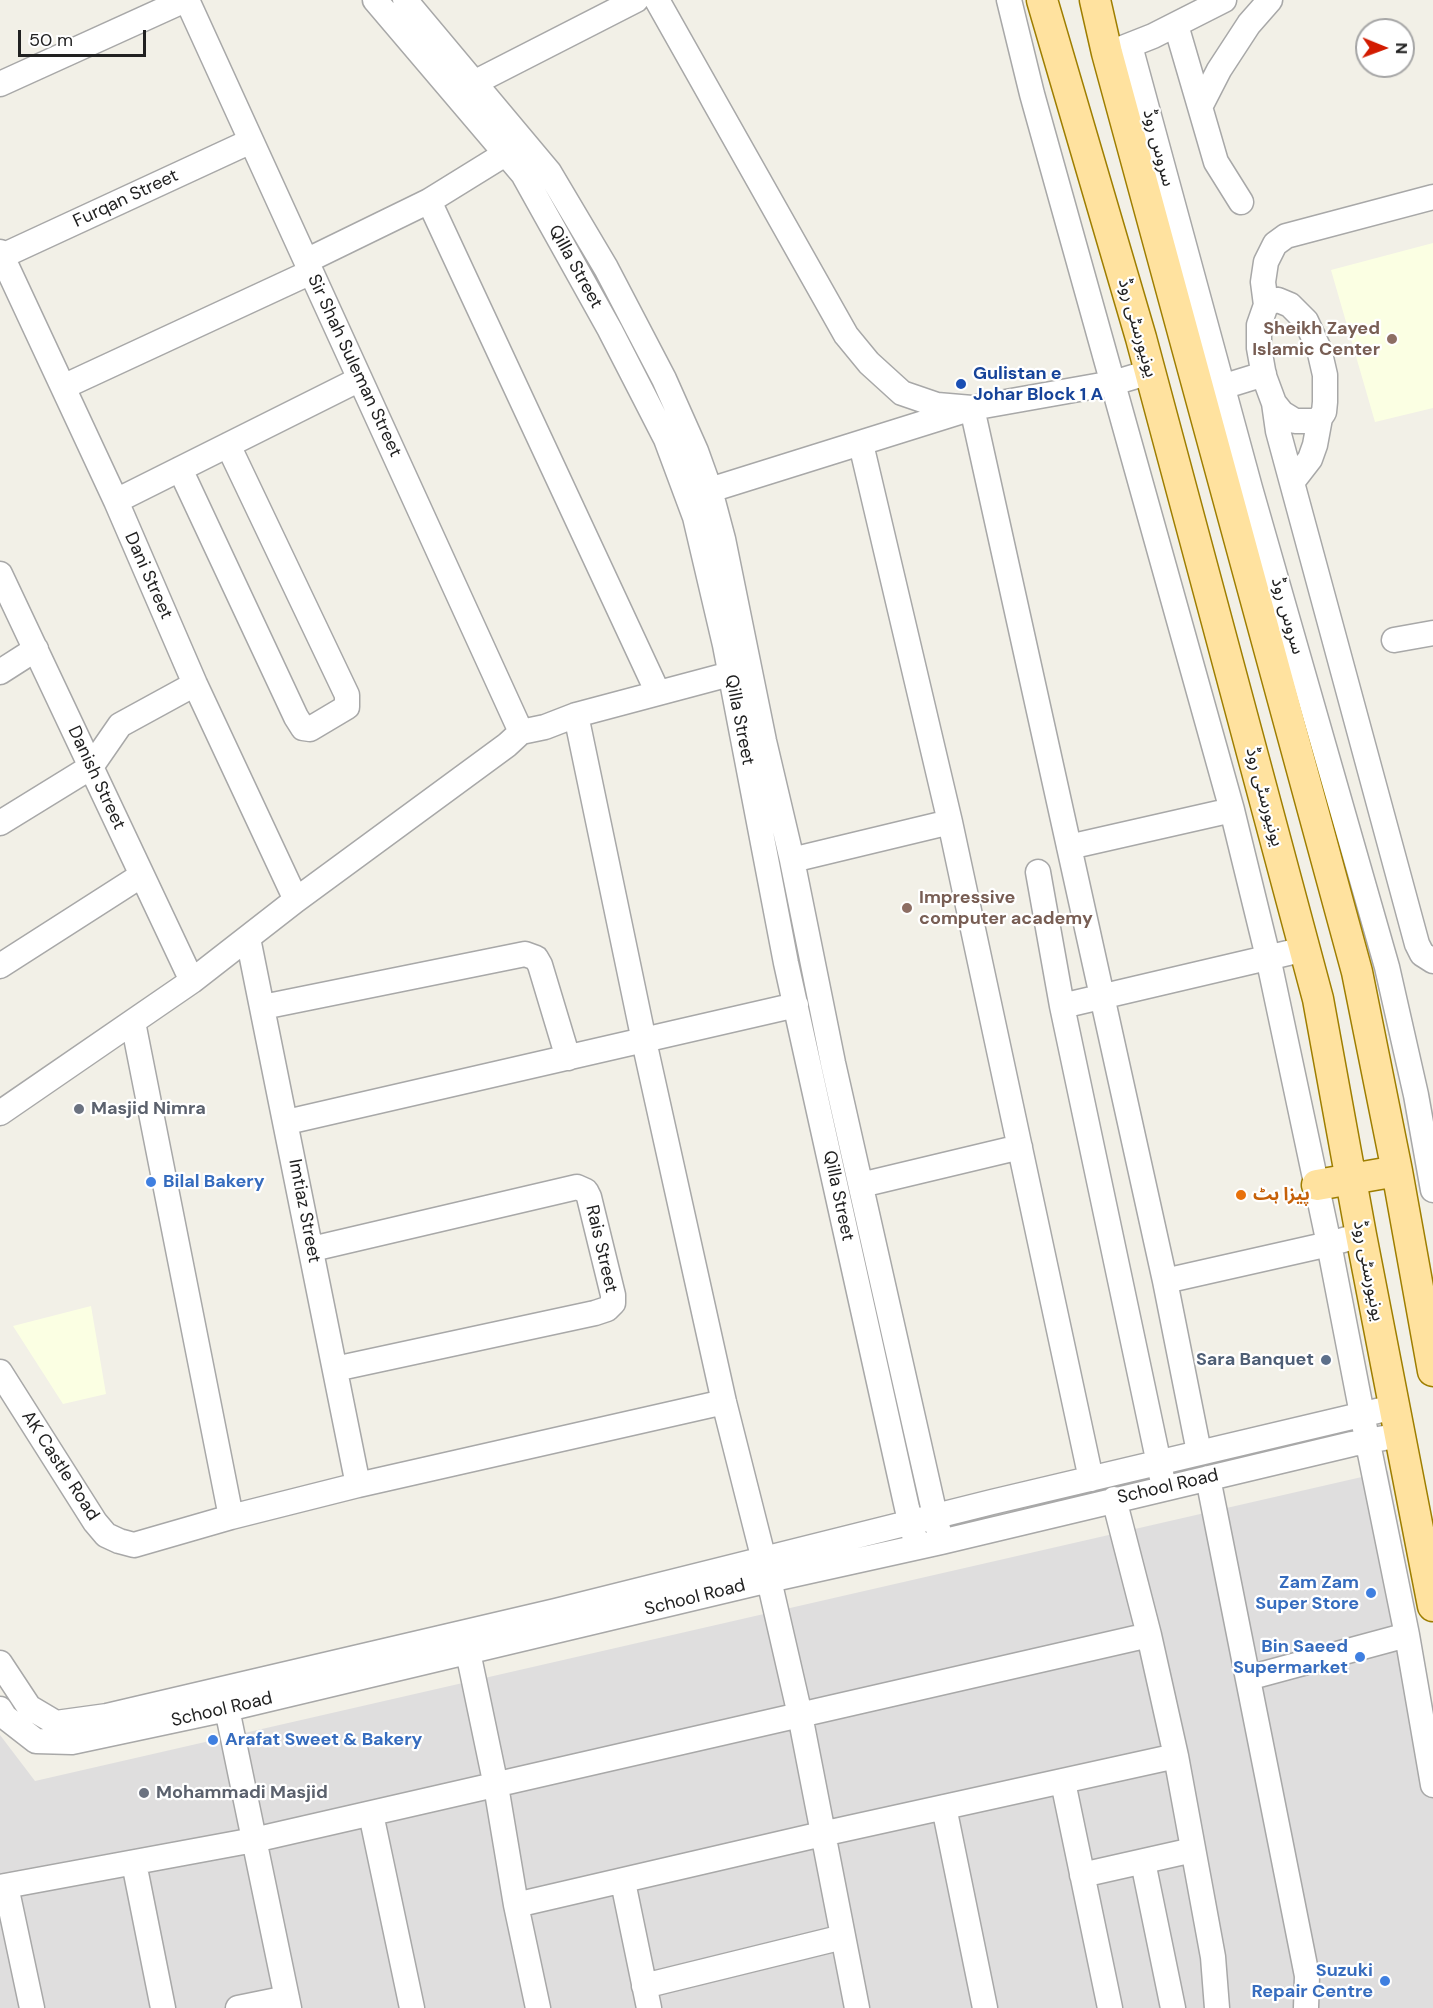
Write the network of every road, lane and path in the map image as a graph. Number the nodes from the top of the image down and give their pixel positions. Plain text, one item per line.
1 (186, 0) edge
2 (375, 0) edge
3 (405, 0) edge
4 (636, 0) edge
5 (657, 0) edge
6 (1008, 0) edge
7 (1042, 0) edge
8 (1095, 0) edge
9 (1224, 0) edge
10 (1270, 0) edge
11 (1176, 25) junction
12 (1119, 50) junction
13 (0, 84) edge
14 (464, 88) junction
15 (1200, 107) junction
16 (251, 141) junction
17 (505, 154) junction
18 (1433, 197) edge
19 (429, 201) junction
20 (1241, 202) dead end
21 (1, 255) edge
22 (309, 267) junction
23 (1266, 305) junction
24 (1150, 372) junction
25 (1264, 374) junction
26 (360, 379) junction
27 (664, 379) junction
28 (1113, 383) junction
29 (63, 387) junction
30 (641, 391) junction
31 (1212, 391) junction
32 (1274, 403) junction
33 (972, 408) junction
34 (1320, 418) junction
35 (861, 444) junction
36 (228, 445) junction
37 (180, 469) junction
38 (1293, 482) junction
39 (710, 490) junction
40 (116, 501) junction
41 (0, 574) edge
42 (1433, 633) edge
43 (1394, 640) dead end
44 (36, 650) junction
45 (0, 672) edge
46 (730, 674) junction
47 (195, 684) junction
48 (658, 693) junction
49 (576, 715) junction
50 (521, 732) junction
51 (91, 766) junction
52 (1232, 810) junction
53 (950, 822) junction
54 (0, 823) edge
55 (1069, 847) junction
56 (792, 860) junction
57 (1038, 872) dead end
58 (142, 874) junction
59 (296, 900) junction
60 (248, 938) junction
61 (1305, 949) junction
62 (1268, 957) junction
63 (1433, 961) edge
64 (0, 966) edge
65 (192, 981) junction
66 (1101, 997) junction
67 (796, 1005) junction
68 (263, 1006) junction
69 (1062, 1006) junction
70 (133, 1022) junction
71 (644, 1041) junction
72 (568, 1058) junction
73 (0, 1113) edge
74 (287, 1122) junction
75 (1020, 1147) junction
76 (1428, 1166) junction
77 (1397, 1171) junction
78 (1350, 1180) junction
79 (861, 1185) junction
80 (1317, 1185) junction
81 (1433, 1190) edge
82 (1361, 1235) junction
83 (1329, 1244) junction
84 (312, 1249) junction
85 (1165, 1281) junction
86 (335, 1369) junction
87 (1433, 1371) edge
88 (0, 1372) edge
89 (724, 1402) junction
90 (1362, 1414) junction
91 (1397, 1421) junction
92 (1367, 1441) junction
93 (1199, 1452) junction
94 (1159, 1463) junction
95 (1208, 1478) junction
96 (1091, 1479) junction
97 (358, 1485) junction
98 (1164, 1488) junction
99 (1114, 1499) junction
100 (936, 1516) junction
101 (231, 1517) junction
102 (911, 1522) junction
103 (941, 1542) junction
104 (917, 1546) junction
105 (765, 1570) junction
106 (1433, 1606) edge
107 (1149, 1635) junction
108 (1407, 1635) junction
109 (468, 1652) junction
110 (0, 1663) edge
111 (1248, 1678) junction
112 (0, 1709) edge
113 (227, 1709) junction
114 (800, 1715) junction
115 (134, 1719) junction
116 (1176, 1756) junction
117 (1063, 1782) junction
118 (1433, 1785) edge
119 (495, 1786) junction
120 (944, 1807) junction
121 (371, 1814) junction
122 (822, 1834) junction
123 (254, 1840) junction
124 (1193, 1850) junction
125 (1143, 1862) junction
126 (134, 1863) junction
127 (1082, 1875) junction
128 (623, 1882) junction
129 (3, 1886) edge
130 (516, 1905) junction
131 (843, 1937) junction
132 (646, 1997) edge
133 (288, 2003) edge
134 (32, 2008) edge
135 (163, 2008) edge
136 (238, 2008) edge
137 (412, 2008) edge
138 (538, 2008) edge
139 (857, 2008) edge
140 (985, 2008) edge
141 (1110, 2008) edge
142 (1173, 2008) edge
143 (1217, 2008) edge
144 (1306, 2008) edge

1 - 13 street
1 - 16 street, Sir Shah Suleman Street
2 - 14 street, Qilla Street
3 - 14 street, Qilla Street
4 - 14 street
5 - 33 street
6 - 28 street
7 - 24 main road, یونیورسٹی روڈ
8 - 12 main road
9 - 11 street
10 - 15 street
11 - 12 street
11 - 15 street
12 - 31 main road
14 - 17 street, Qilla Street
14 - 27 street, Qilla Street
15 - 20 street
16 - 21 street, Furqan Street
16 - 22 street, Sir Shah Suleman Street
17 - 19 street
17 - 30 street, Qilla Street
18 - 23 street
19 - 22 street
19 - 48 street
21 - 29 street, Dani Street
22 - 26 street, Sir Shah Suleman Street
22 - 29 street
23 - 25 street
23 - 34 street
24 - 28 street
24 - 61 main road, یونیورسٹی روڈ
25 - 31 street
25 - 32 street
26 - 36 street
26 - 50 street, Sir Shah Suleman Street
27 - 30 street
27 - 39 street, Qilla Street
28 - 33 street
28 - 52 street
29 - 40 street, Dani Street
30 - 46 street, Qilla Street
31 - 76 street, سروس روڈ
31 - 77 main road
32 - 34 street
32 - 38 street
33 - 35 street
33 - 55 street
34 - 38 street
35 - 39 street
35 - 53 street
36 - 37 street
36 - 37 street
37 - 40 street
38 - 63 street
39 - 56 street, Qilla Street
40 - 47 street, Dani Street
41 - 44 street, Danish Street
42 - 43 street
44 - 45 street
44 - 51 street, Danish Street
46 - 48 street
46 - 67 street, Qilla Street
47 - 51 street
47 - 59 street, Dani Street
48 - 49 street
49 - 50 street
49 - 71 street
50 - 59 street
51 - 54 street
51 - 58 street, Danish Street
52 - 55 street
52 - 62 street
53 - 56 street
53 - 75 street
55 - 66 street
56 - 79 street, Qilla Street
57 - 69 street
58 - 64 street
58 - 65 street, Danish Street
59 - 60 street
60 - 65 street
60 - 68 street, Imtiaz Street
61 - 62 street
61 - 78 main road, یونیورسٹی روڈ
62 - 66 street
62 - 80 street
65 - 70 street
66 - 69 street
66 - 85 street
67 - 71 street
67 - 102 street, Qilla Street
68 - 72 street
68 - 74 street, Imtiaz Street
69 - 94 street
70 - 73 street
70 - 101 street
71 - 72 street
71 - 89 street
72 - 74 street
74 - 84 street, Imtiaz Street
75 - 79 street
75 - 96 street
76 - 77 street
76 - 81 street, سروس روڈ
77 - 78 main road
77 - 87 main road
78 - 80 main road
78 - 82 main road, یونیورسٹی روڈ
79 - 100 street, Qilla Street
80 - 83 street
82 - 83 street
82 - 91 main road, یونیورسٹی روڈ
83 - 85 street
83 - 90 street
84 - 86 street, Imtiaz Street
84 - 86 street, Rais Street
85 - 93 street
86 - 97 street, Imtiaz Street
88 - 101 street, AK Castle Road
89 - 97 street
89 - 105 street
90 - 91 street, School Road
90 - 92 street
90 - 93 street, School Road
91 - 92 street, School Road
91 - 106 main road, یونیورسٹی روڈ
92 - 95 street, School Road
92 - 108 street
93 - 94 street, School Road
94 - 96 street, School Road
94 - 98 street
95 - 98 street, School Road
95 - 111 street
96 - 100 street, School Road
97 - 101 street
98 - 99 street, School Road
99 - 103 street, School Road
99 - 107 street
100 - 102 street, School Road
100 - 103 street, Qilla Street
102 - 104 street, Qilla Street
102 - 105 street, School Road
103 - 104 street, School Road
104 - 105 street, School Road
105 - 109 street, School Road
105 - 114 street
105 - 115 street, School Road
107 - 114 street
107 - 116 street
108 - 111 street
108 - 118 street
109 - 113 street, School Road
109 - 119 street
110 - 115 street, School Road
111 - 144 street
112 - 115 street, School Road
113 - 115 street, School Road
113 - 123 street
114 - 119 street
114 - 122 street
116 - 117 street
116 - 124 street
117 - 120 street
117 - 127 street
119 - 121 street
119 - 130 street
120 - 122 street
120 - 140 street
121 - 123 street
121 - 137 street
122 - 128 street
122 - 131 street
123 - 126 street
123 - 133 street
124 - 125 street
124 - 143 street
125 - 127 street
125 - 142 street
126 - 129 street
126 - 135 street
127 - 141 street
128 - 130 street
128 - 132 street
129 - 134 street
130 - 138 street
131 - 132 street
131 - 139 street
133 - 136 street

